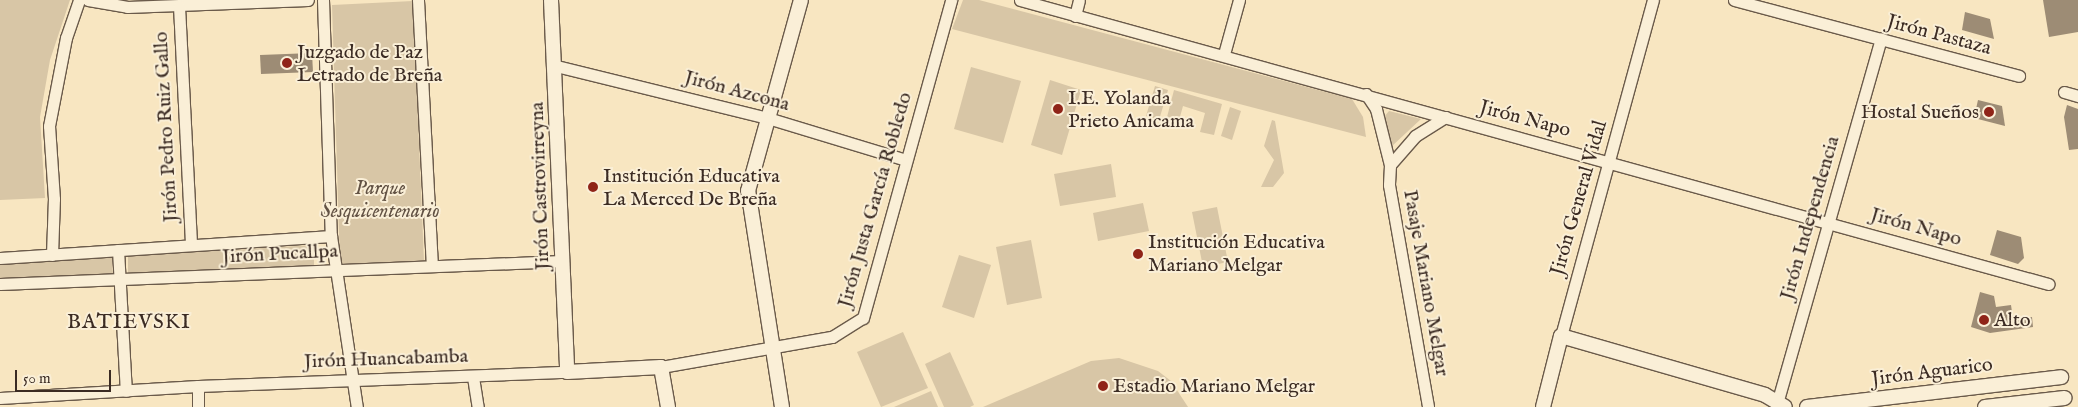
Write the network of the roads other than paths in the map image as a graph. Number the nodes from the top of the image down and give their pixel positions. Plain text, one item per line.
1 (79, 0) edge
2 (88, 0) edge
3 (308, 0) edge
4 (324, 0) edge
5 (418, 0) edge
6 (551, 0) edge
7 (801, 0) edge
8 (951, 0) edge
9 (1020, 0) edge
10 (1079, 0) edge
11 (1239, 0) edge
12 (1654, 0) edge
13 (1734, 0) edge
14 (179, 6) junction
15 (1074, 16) junction
16 (1881, 39) junction
17 (1224, 54) junction
18 (556, 66) junction
19 (2019, 76) dead end
20 (2064, 92) dead end
21 (1366, 94) junction
22 (2078, 96) edge
23 (768, 118) junction
24 (1446, 118) junction
25 (906, 160) junction
26 (1610, 162) junction
27 (1390, 165) junction
28 (1828, 221) junction
29 (331, 236) junction
30 (191, 245) junction
31 (118, 250) junction
32 (52, 256) junction
33 (0, 258) edge
34 (562, 261) junction
35 (432, 266) junction
36 (335, 271) junction
37 (119, 280) junction
38 (0, 284) edge
39 (2048, 284) dead end
40 (1561, 336) junction
41 (772, 348) junction
42 (661, 367) junction
43 (567, 372) junction
44 (473, 377) junction
45 (2061, 378) dead end
46 (352, 379) junction
47 (1994, 385) junction
48 (198, 386) junction
49 (126, 391) junction
50 (0, 398) edge
51 (2064, 398) dead end
52 (1779, 405) edge
53 (1991, 406) edge
54 (198, 407) edge
55 (357, 407) edge
56 (478, 407) edge
57 (668, 407) edge
58 (782, 407) edge
59 (1428, 407) edge
60 (1543, 407) edge
61 (1807, 407) edge

1 - 32 street
2 - 14 street
3 - 14 street
4 - 29 street
5 - 35 street
6 - 18 street, Jirón Castrovirreyna
7 - 23 street
8 - 25 street, Jirón Justa García Robledo
9 - 15 street, Jirón Napo
10 - 15 street
11 - 17 street
12 - 26 street, Jirón General Vidal
13 - 16 street, Jirón Pastaza
14 - 30 street, Jirón Pedro Ruiz Gallo
15 - 17 street, Jirón Napo
16 - 19 street, Jirón Pastaza
16 - 28 street, Jirón Independencia
17 - 21 street, Jirón Napo
18 - 23 street, Jirón Azcona
18 - 34 street, Jirón Castrovirreyna
20 - 22 street
21 - 24 street, Jirón Napo
21 - 27 street, Pasaje Mariano Melgar
23 - 25 street, Jirón Azcona
23 - 41 street
24 - 26 street, Jirón Napo
24 - 27 street, Pasaje Mariano Melgar
25 - 41 street, Jirón Justa García Robledo
26 - 28 street, Jirón Napo
26 - 40 street, Jirón General Vidal
27 - 59 street, Pasaje Mariano Melgar
28 - 39 street, Jirón Napo
28 - 52 street, Jirón Independencia
29 - 30 street, Jirón Pucallpa
29 - 36 street
30 - 31 street, Jirón Pucallpa
31 - 32 street, Jirón Pucallpa
31 - 37 street
32 - 33 street, Jirón Pucallpa
34 - 35 street, Jirón Pucallpa
34 - 43 street, Jirón Castrovirreyna
35 - 36 street, Jirón Pucallpa
36 - 37 street, Jirón Pucallpa
36 - 46 street
37 - 38 street, Jirón Pucallpa
37 - 49 street
40 - 52 street
40 - 60 street, Jirón General Vidal
41 - 42 street, Jirón Huancabamba
41 - 58 street
42 - 43 street, Jirón Huancabamba
42 - 57 street
43 - 44 street, Jirón Huancabamba
44 - 46 street, Jirón Huancabamba
44 - 56 street
45 - 47 street, Jirón Aguarico
46 - 48 street, Jirón Huancabamba
46 - 55 street
47 - 53 street
47 - 61 street, Jirón Aguarico
48 - 49 street, Jirón Huancabamba
48 - 54 street
49 - 50 street, Jirón Huancabamba
51 - 53 street, Jirón Aguarico

